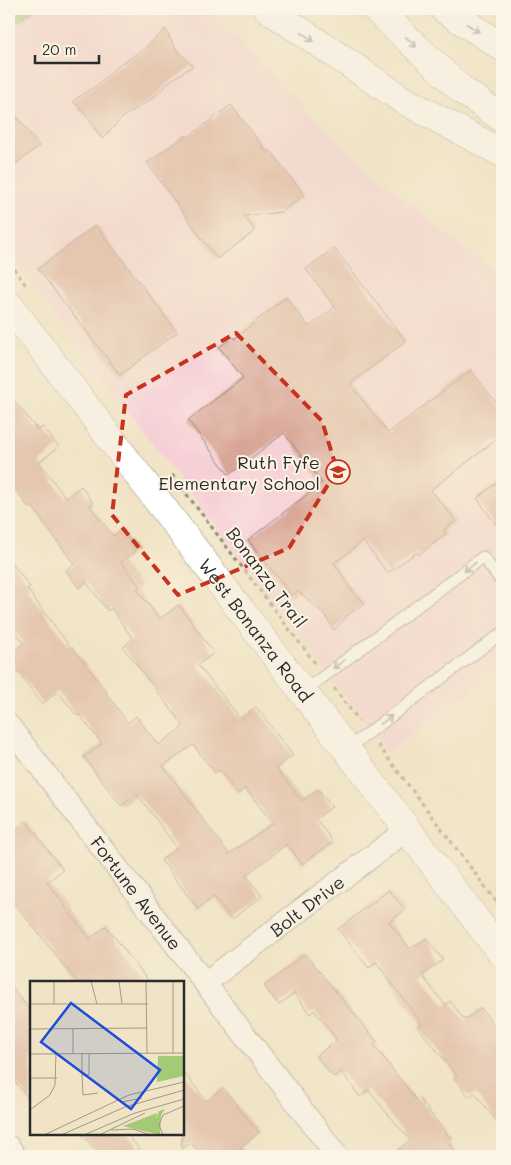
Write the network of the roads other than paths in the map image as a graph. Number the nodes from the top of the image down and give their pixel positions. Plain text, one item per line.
1 (268, 9) edge
2 (376, 9) edge
3 (444, 9) edge
4 (502, 47) edge
5 (502, 118) edge
6 (502, 153) edge
7 (21, 299) edge
8 (502, 582) edge
9 (502, 634) edge
10 (303, 692) junction
11 (9, 726) edge
12 (347, 749) junction
13 (408, 829) junction
14 (502, 954) edge
15 (205, 983) junction
16 (9, 1148) edge
17 (15, 1156) edge
18 (337, 1156) edge

1 -> 6 main road
2 -> 5 main road
3 -> 4 main road
7 - 10 main road, West Bonanza Road
8 -> 10 lane
12 -> 9 lane
10 - 12 main road, West Bonanza Road
11 - 15 street, Fortune Avenue
12 - 13 main road, West Bonanza Road
13 - 14 main road, West Bonanza Road
13 - 15 street, Bolt Drive
15 - 18 street, Fortune Avenue
16 - 17 street

